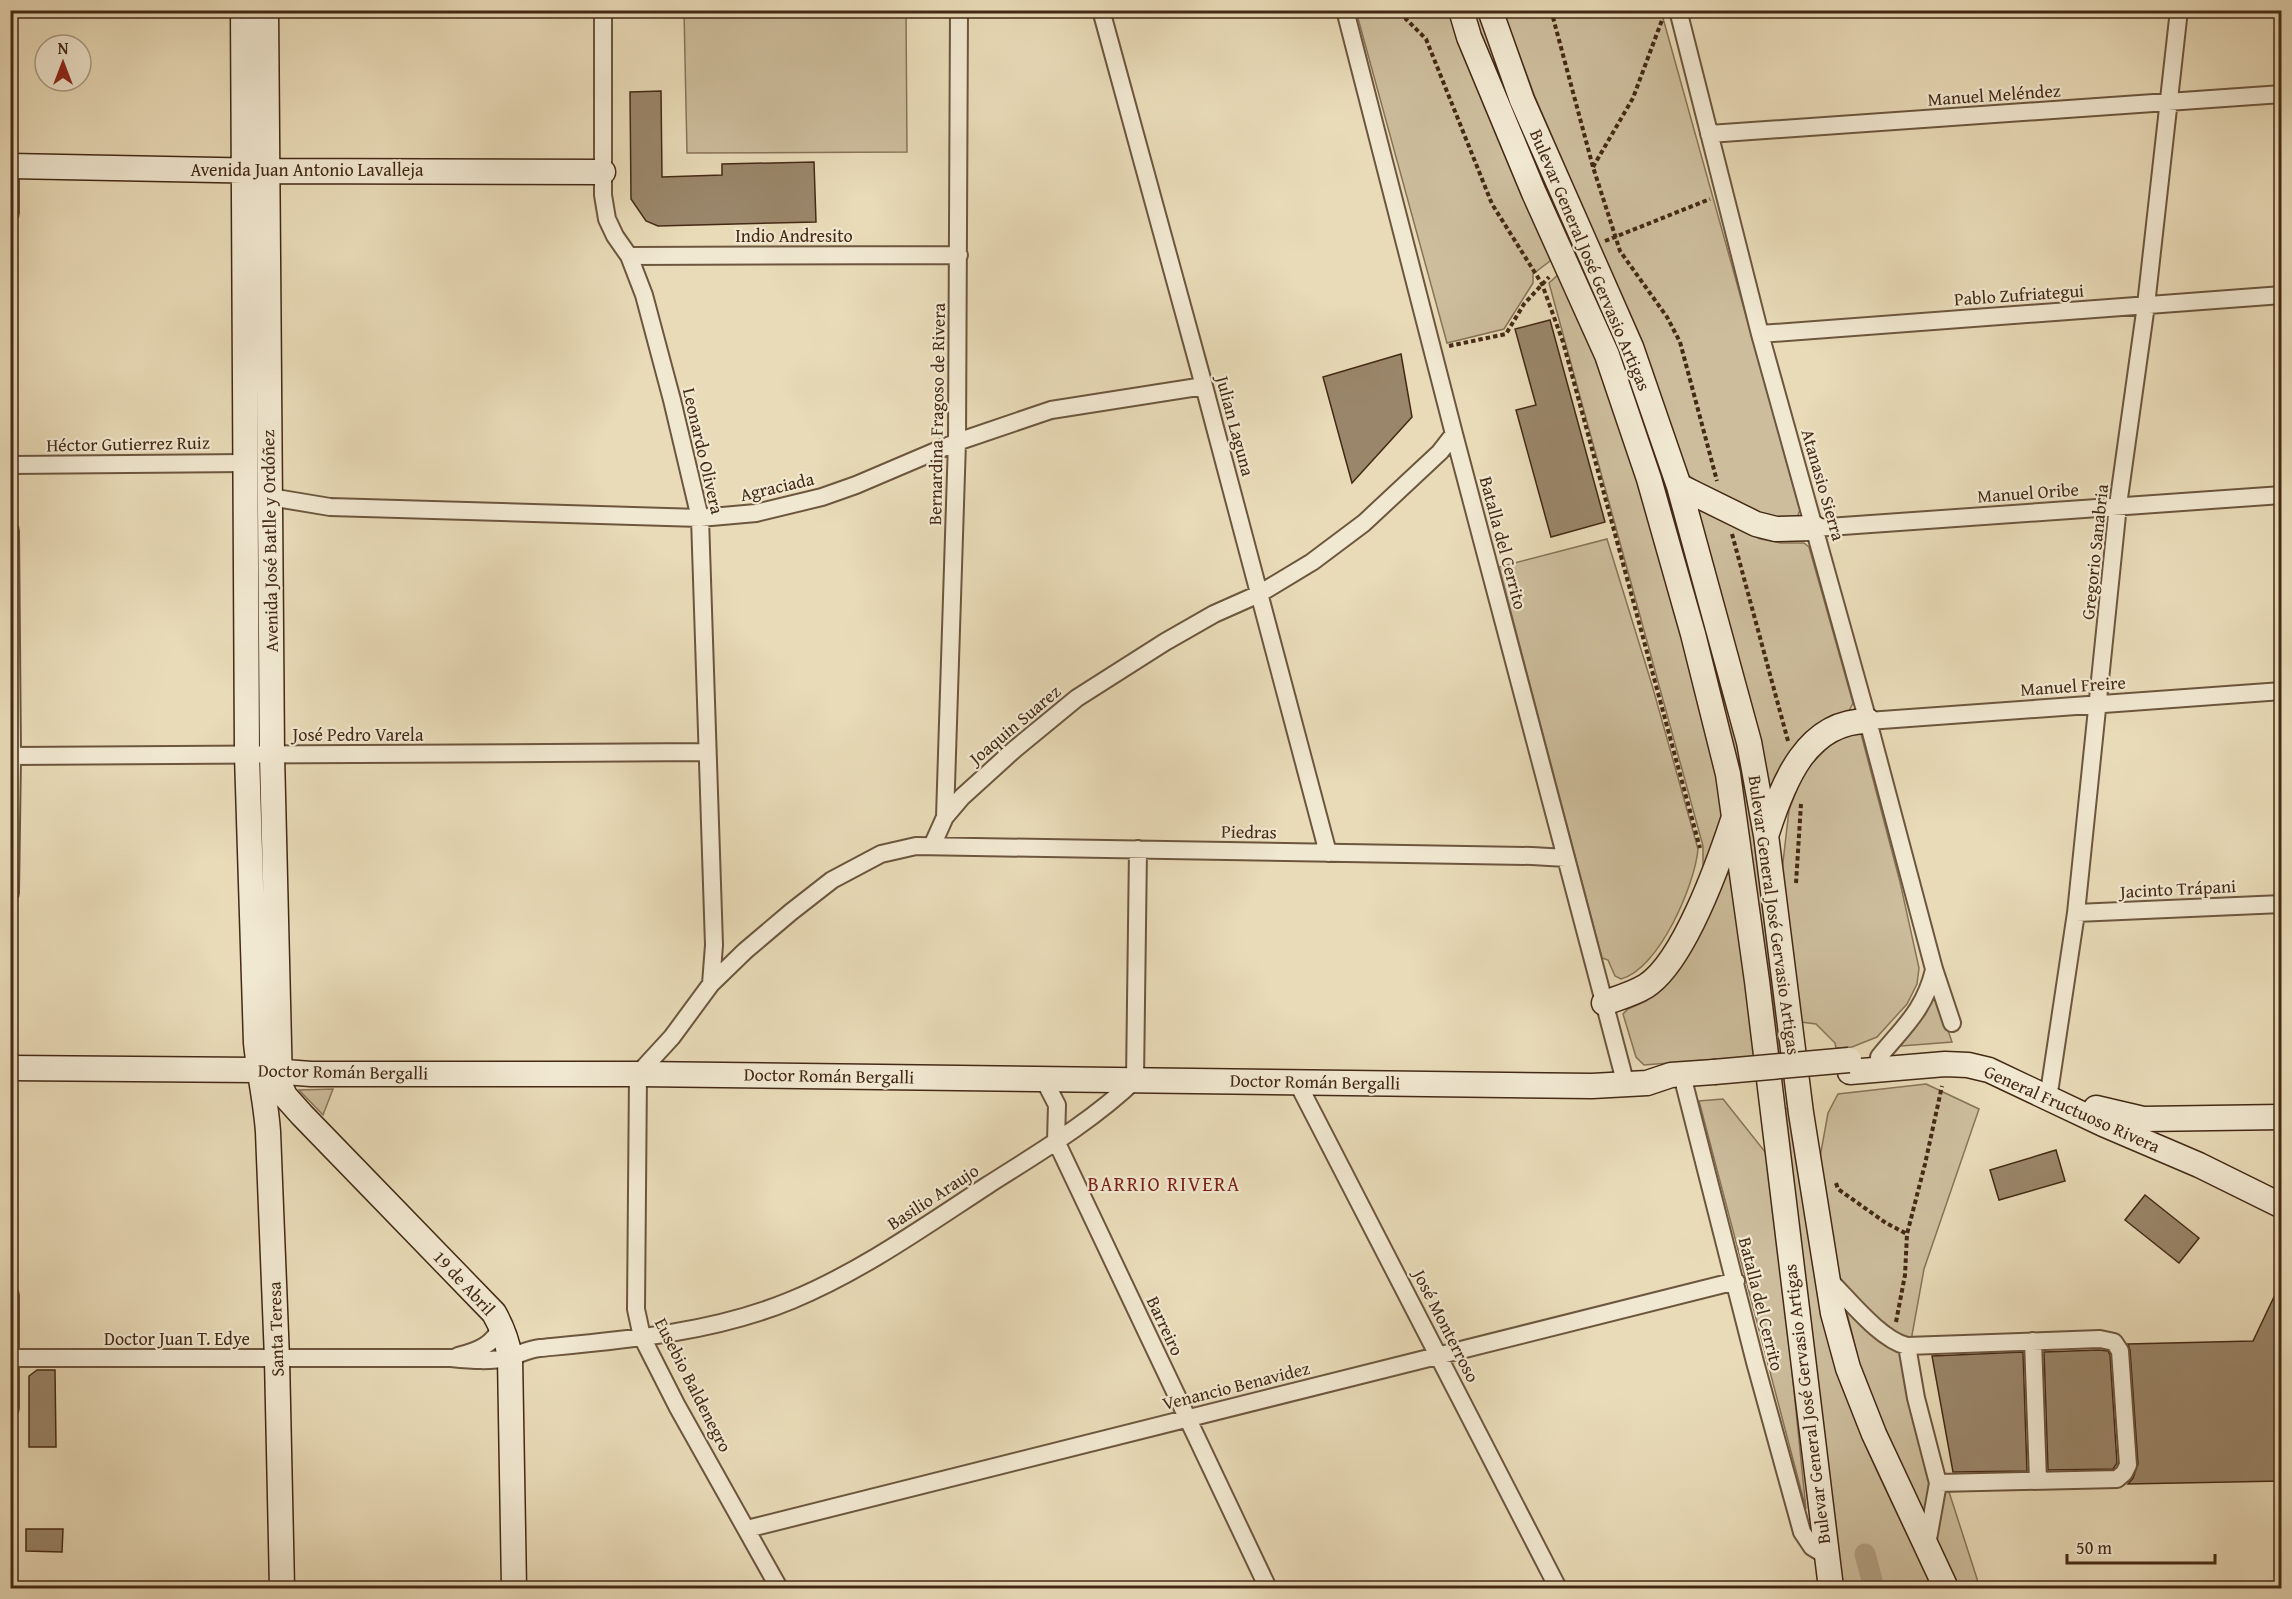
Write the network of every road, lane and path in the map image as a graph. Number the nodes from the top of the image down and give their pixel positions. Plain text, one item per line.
1 (243, 10) edge
2 (266, 10) edge
3 (603, 10) edge
4 (959, 10) edge
5 (1101, 10) edge
6 (1345, 10) edge
7 (1403, 10) edge
8 (1461, 10) edge
9 (1490, 10) edge
10 (1665, 10) edge
11 (1678, 10) edge
12 (2179, 10) edge
13 (2282, 94) edge
14 (2168, 104) junction
15 (1709, 134) junction
16 (10, 160) edge
17 (10, 166) edge
18 (1593, 167) dead end
19 (256, 171) junction
20 (603, 172) junction
21 (10, 213) edge
22 (959, 255) junction
23 (629, 256) junction
24 (2282, 295) edge
25 (2146, 305) junction
26 (1760, 333) junction
27 (1204, 386) junction
28 (1454, 434) junction
29 (957, 442) junction
30 (246, 463) junction
31 (10, 465) edge
32 (1679, 486) junction
33 (2282, 495) edge
34 (270, 497) junction
35 (2118, 505) junction
36 (700, 518) junction
37 (1814, 528) junction
38 (10, 531) edge
39 (1259, 594) junction
40 (2282, 691) edge
41 (2099, 703) junction
42 (1868, 721) junction
43 (707, 752) junction
44 (247, 755) junction
45 (272, 755) junction
46 (11, 756) edge
47 (1734, 814) junction
48 (945, 817) junction
49 (1766, 835) junction
50 (932, 846) junction
51 (1138, 849) junction
52 (1328, 853) junction
53 (1566, 858) junction
54 (1701, 858) dead end
55 (10, 893) edge
56 (2282, 904) edge
57 (2076, 913) junction
58 (1934, 969) junction
59 (711, 984) junction
60 (1604, 1003) junction
61 (1952, 1023) dead end
62 (1879, 1057) junction
63 (1849, 1066) junction
64 (10, 1068) edge
65 (269, 1071) junction
66 (638, 1074) junction
67 (1043, 1078) junction
68 (1715, 1078) junction
69 (1135, 1080) junction
70 (1297, 1082) junction
71 (1637, 1084) junction
72 (1685, 1087) junction
73 (2047, 1091) junction
74 (302, 1115) junction
75 (2282, 1117) edge
76 (268, 1132) junction
77 (1056, 1141) junction
78 (2282, 1206) edge
79 (1826, 1277) junction
80 (1736, 1281) junction
81 (10, 1295) edge
82 (501, 1326) junction
83 (642, 1337) junction
84 (2033, 1341) junction
85 (1907, 1346) junction
86 (1440, 1356) junction
87 (510, 1357) junction
88 (11, 1358) edge
89 (451, 1358) junction
90 (277, 1359) junction
91 (10, 1408) edge
92 (1187, 1418) junction
93 (2038, 1480) junction
94 (1938, 1483) junction
95 (747, 1529) junction
96 (1927, 1545) junction
97 (1825, 1556) junction
98 (282, 1588) edge
99 (514, 1588) edge
100 (779, 1588) edge
101 (1268, 1588) edge
102 (1558, 1588) edge
103 (1831, 1588) edge
104 (1946, 1588) edge

1 - 19 main road, Avenida José Batlle y Ordóñez
2 - 19 main road, Avenida José Batlle y Ordóñez
3 - 20 street, Leonardo Olivera
4 - 22 street, Bernardina Fragoso de Rivera
5 - 27 street, Julian Laguna
6 - 28 street, Batalla del Cerrito
7 - 54 path
8 - 47 main road, Bulevar General José Gervasio Artigas
9 - 32 main road, Bulevar General José Gervasio Artigas
10 - 18 path
11 - 15 street, Atanasio Sierra
12 - 14 street, Gregorio Sanabria
13 - 14 street, Manuel Meléndez
14 - 15 street, Manuel Meléndez
14 - 25 street, Gregorio Sanabria
15 - 26 street, Atanasio Sierra
16 - 17 street
17 - 19 main road, Avenida Juan Antonio Lavalleja
17 - 21 street
19 - 20 main road, Avenida Juan Antonio Lavalleja
19 - 30 main road, Avenida José Batlle y Ordóñez
19 - 34 main road, Avenida José Batlle y Ordóñez
20 - 23 street, Leonardo Olivera
22 - 23 street, Indio Andresito
22 - 29 street, Bernardina Fragoso de Rivera
23 - 36 street, Leonardo Olivera
24 - 25 street, Pablo Zufriategui
25 - 26 street, Pablo Zufriategui
25 - 35 street, Gregorio Sanabria
26 - 37 street, Atanasio Sierra
27 - 29 street, Agraciada
27 - 39 street, Julian Laguna
28 - 39 street, Joaquin Suarez
28 - 53 street, Batalla del Cerrito
29 - 36 street, Agraciada
29 - 48 street, Bernardina Fragoso de Rivera
30 - 31 street, Héctor Gutierrez Ruiz
30 - 44 main road, Avenida José Batlle y Ordóñez
32 - 37 main road
32 - 49 main road, Bulevar General José Gervasio Artigas
33 - 35 street, Manuel Oribe
34 - 36 street, Agraciada
34 - 45 main road, Avenida José Batlle y Ordóñez
35 - 37 street, Manuel Oribe
35 - 41 street, Gregorio Sanabria
36 - 43 street, Leonardo Olivera
37 - 42 street, Atanasio Sierra
38 - 46 street
39 - 48 street, Joaquin Suarez
39 - 52 street, Julian Laguna
40 - 41 street, Manuel Freire
41 - 42 street, Manuel Freire
41 - 57 street, Gregorio Sanabria
42 - 49 main road
42 - 58 street, Atanasio Sierra
43 - 45 street, José Pedro Varela
43 - 59 street, Leonardo Olivera
44 - 45 street, José Pedro Varela
44 - 46 street, José Pedro Varela
44 - 65 main road, Avenida José Batlle y Ordóñez
45 - 65 main road, Avenida José Batlle y Ordóñez
46 - 55 street
47 - 60 main road
47 - 97 main road, Bulevar General José Gervasio Artigas
48 - 50 street, Joaquin Suarez
49 - 79 main road, Bulevar General José Gervasio Artigas
50 - 51 street, Piedras
50 - 59 street
51 - 52 street, Piedras
51 - 69 street
52 - 53 street, Piedras
53 - 60 street, Batalla del Cerrito
56 - 57 street, Jacinto Trápani
57 - 73 street, Gregorio Sanabria
58 - 61 street, Atanasio Sierra
58 - 62 street
59 - 66 street
60 - 71 street, Batalla del Cerrito
62 - 63 main road, General Fructuoso Rivera
62 - 73 main road, General Fructuoso Rivera
63 - 68 main road, Doctor Román Bergalli
63 - 73 main road, General Fructuoso Rivera
64 - 65 main road, Doctor Román Bergalli
65 - 66 main road, Doctor Román Bergalli
65 - 74 main road, 19 de Abril
65 - 76 main road, Santa Teresa
66 - 67 main road, Doctor Román Bergalli
66 - 83 street, Eusebio Baldenegro
67 - 69 main road, Doctor Román Bergalli
67 - 77 street, Barreiro
68 - 71 main road, Doctor Román Bergalli
68 - 72 main road, Doctor Román Bergalli
69 - 70 main road, Doctor Román Bergalli
69 - 77 street, Basilio Araujo
70 - 71 main road, Doctor Román Bergalli
70 - 86 street, José Monterroso
71 - 72 main road, Doctor Román Bergalli
72 - 80 street, Batalla del Cerrito
73 - 75 main road, General Fructuoso Rivera
73 - 78 main road, General Fructuoso Rivera
74 - 76 main road
74 - 82 main road, 19 de Abril
76 - 90 main road, Santa Teresa
77 - 83 street, Basilio Araujo
77 - 92 street, Barreiro
79 - 85 street
79 - 96 main road, Bulevar General José Gervasio Artigas
80 - 86 street, Venancio Benavidez
80 - 97 street, Batalla del Cerrito
81 - 88 street
82 - 87 main road, 19 de Abril
82 - 89 street, Doctor Juan T. Edye
83 - 87 street, Basilio Araujo
83 - 95 street, Eusebio Baldenegro
84 - 85 street
84 - 93 street
84 - 93 street
85 - 94 street
86 - 92 street, Venancio Benavidez
86 - 102 street, José Monterroso
87 - 89 street, Doctor Juan T. Edye
87 - 99 main road, 19 de Abril
88 - 90 street, Doctor Juan T. Edye
88 - 91 street
89 - 90 street, Doctor Juan T. Edye
90 - 98 main road, Santa Teresa
92 - 95 street, Venancio Benavidez
92 - 101 street, Barreiro
93 - 94 street
94 - 96 street
95 - 100 street, Eusebio Baldenegro
96 - 104 main road, Bulevar General José Gervasio Artigas
97 - 103 main road, Bulevar General José Gervasio Artigas

